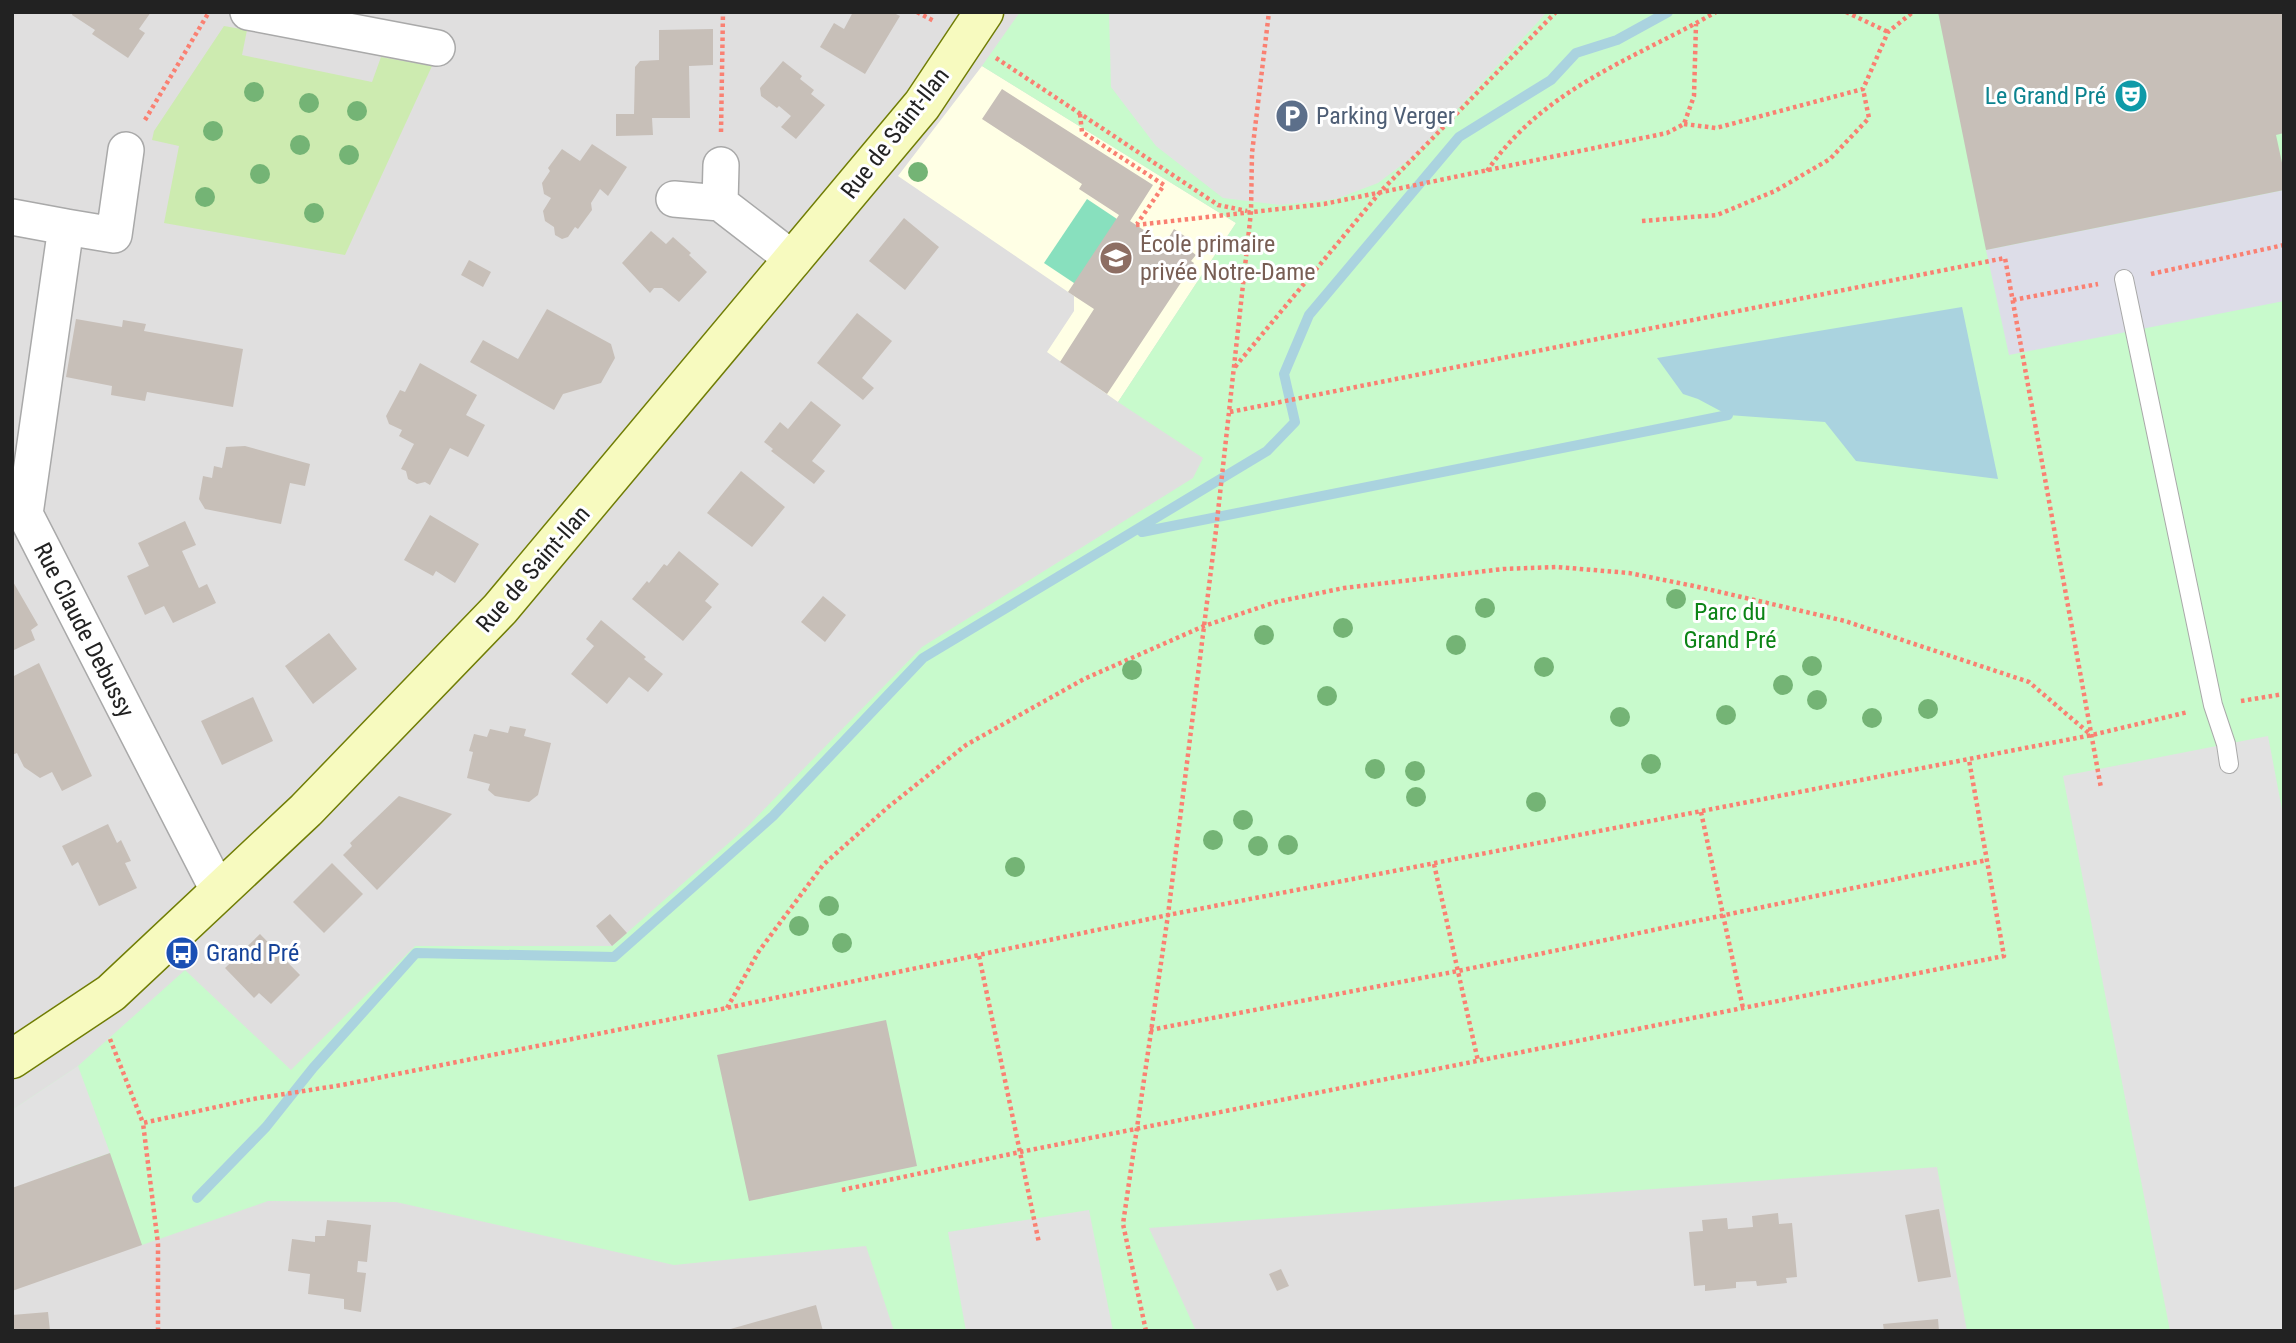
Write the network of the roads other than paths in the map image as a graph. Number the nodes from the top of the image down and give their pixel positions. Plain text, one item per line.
1 (248, 12) edge
2 (976, 25) edge
3 (437, 48) dead end
4 (126, 150) road end
5 (721, 165) road end
6 (674, 199) dead end
7 (720, 202) junction
8 (12, 217) edge
9 (66, 227) junction
10 (794, 260) junction
11 (2124, 279) dead end
12 (2229, 764) dead end
13 (219, 892) junction
14 (12, 1059) edge

1 - 3 street
2 - 10 street, Rue de Saint-Ilan
4 - 9 street
5 - 7 street
6 - 7 street
7 - 10 street
8 - 9 street
9 - 13 street, Rue Claude Debussy
10 - 13 street, Rue de Saint-Ilan
11 - 12 lane
13 - 14 street, Rue de Saint-Ilan

